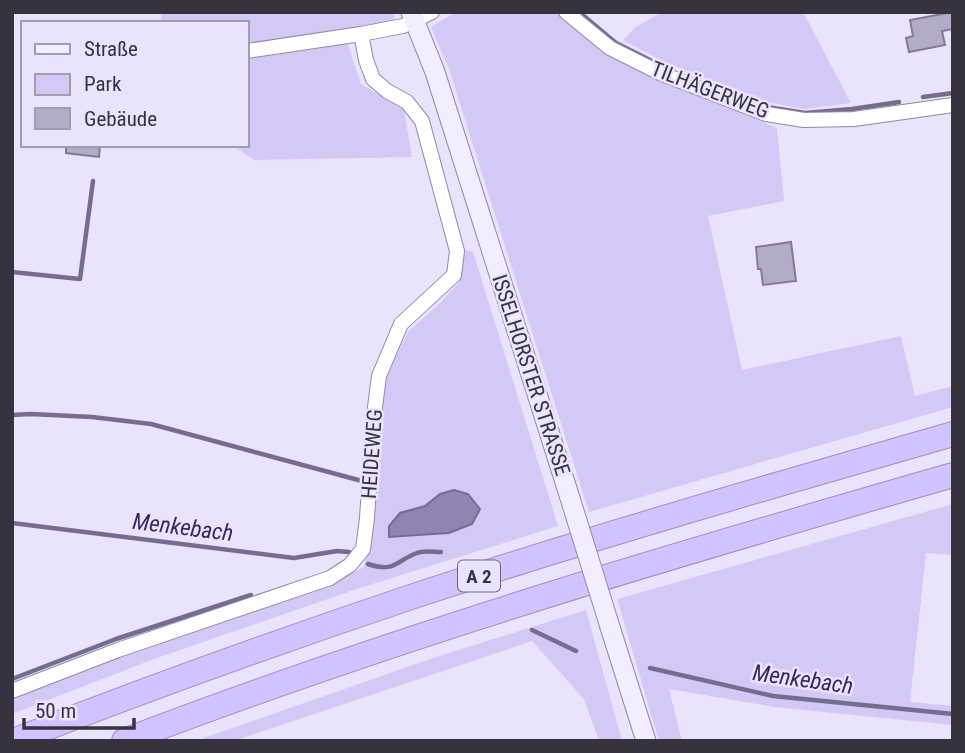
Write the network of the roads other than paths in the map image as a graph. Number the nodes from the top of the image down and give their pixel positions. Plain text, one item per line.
1 (566, 12) edge
2 (419, 15) edge
3 (361, 34) junction
4 (248, 51) edge
5 (953, 105) edge
6 (953, 434) edge
7 (953, 475) edge
8 (12, 691) edge
9 (13, 741) edge
10 (124, 741) edge
11 (646, 741) edge

1 - 5 street, TILHÄGERWEG
2 - 3 street
2 - 11 street, ISSELHORSTER STRASSE, bridge
3 - 4 street
3 - 8 street, HEIDEWEG
6 - 9 highway, A 2
7 - 10 highway, A 2

